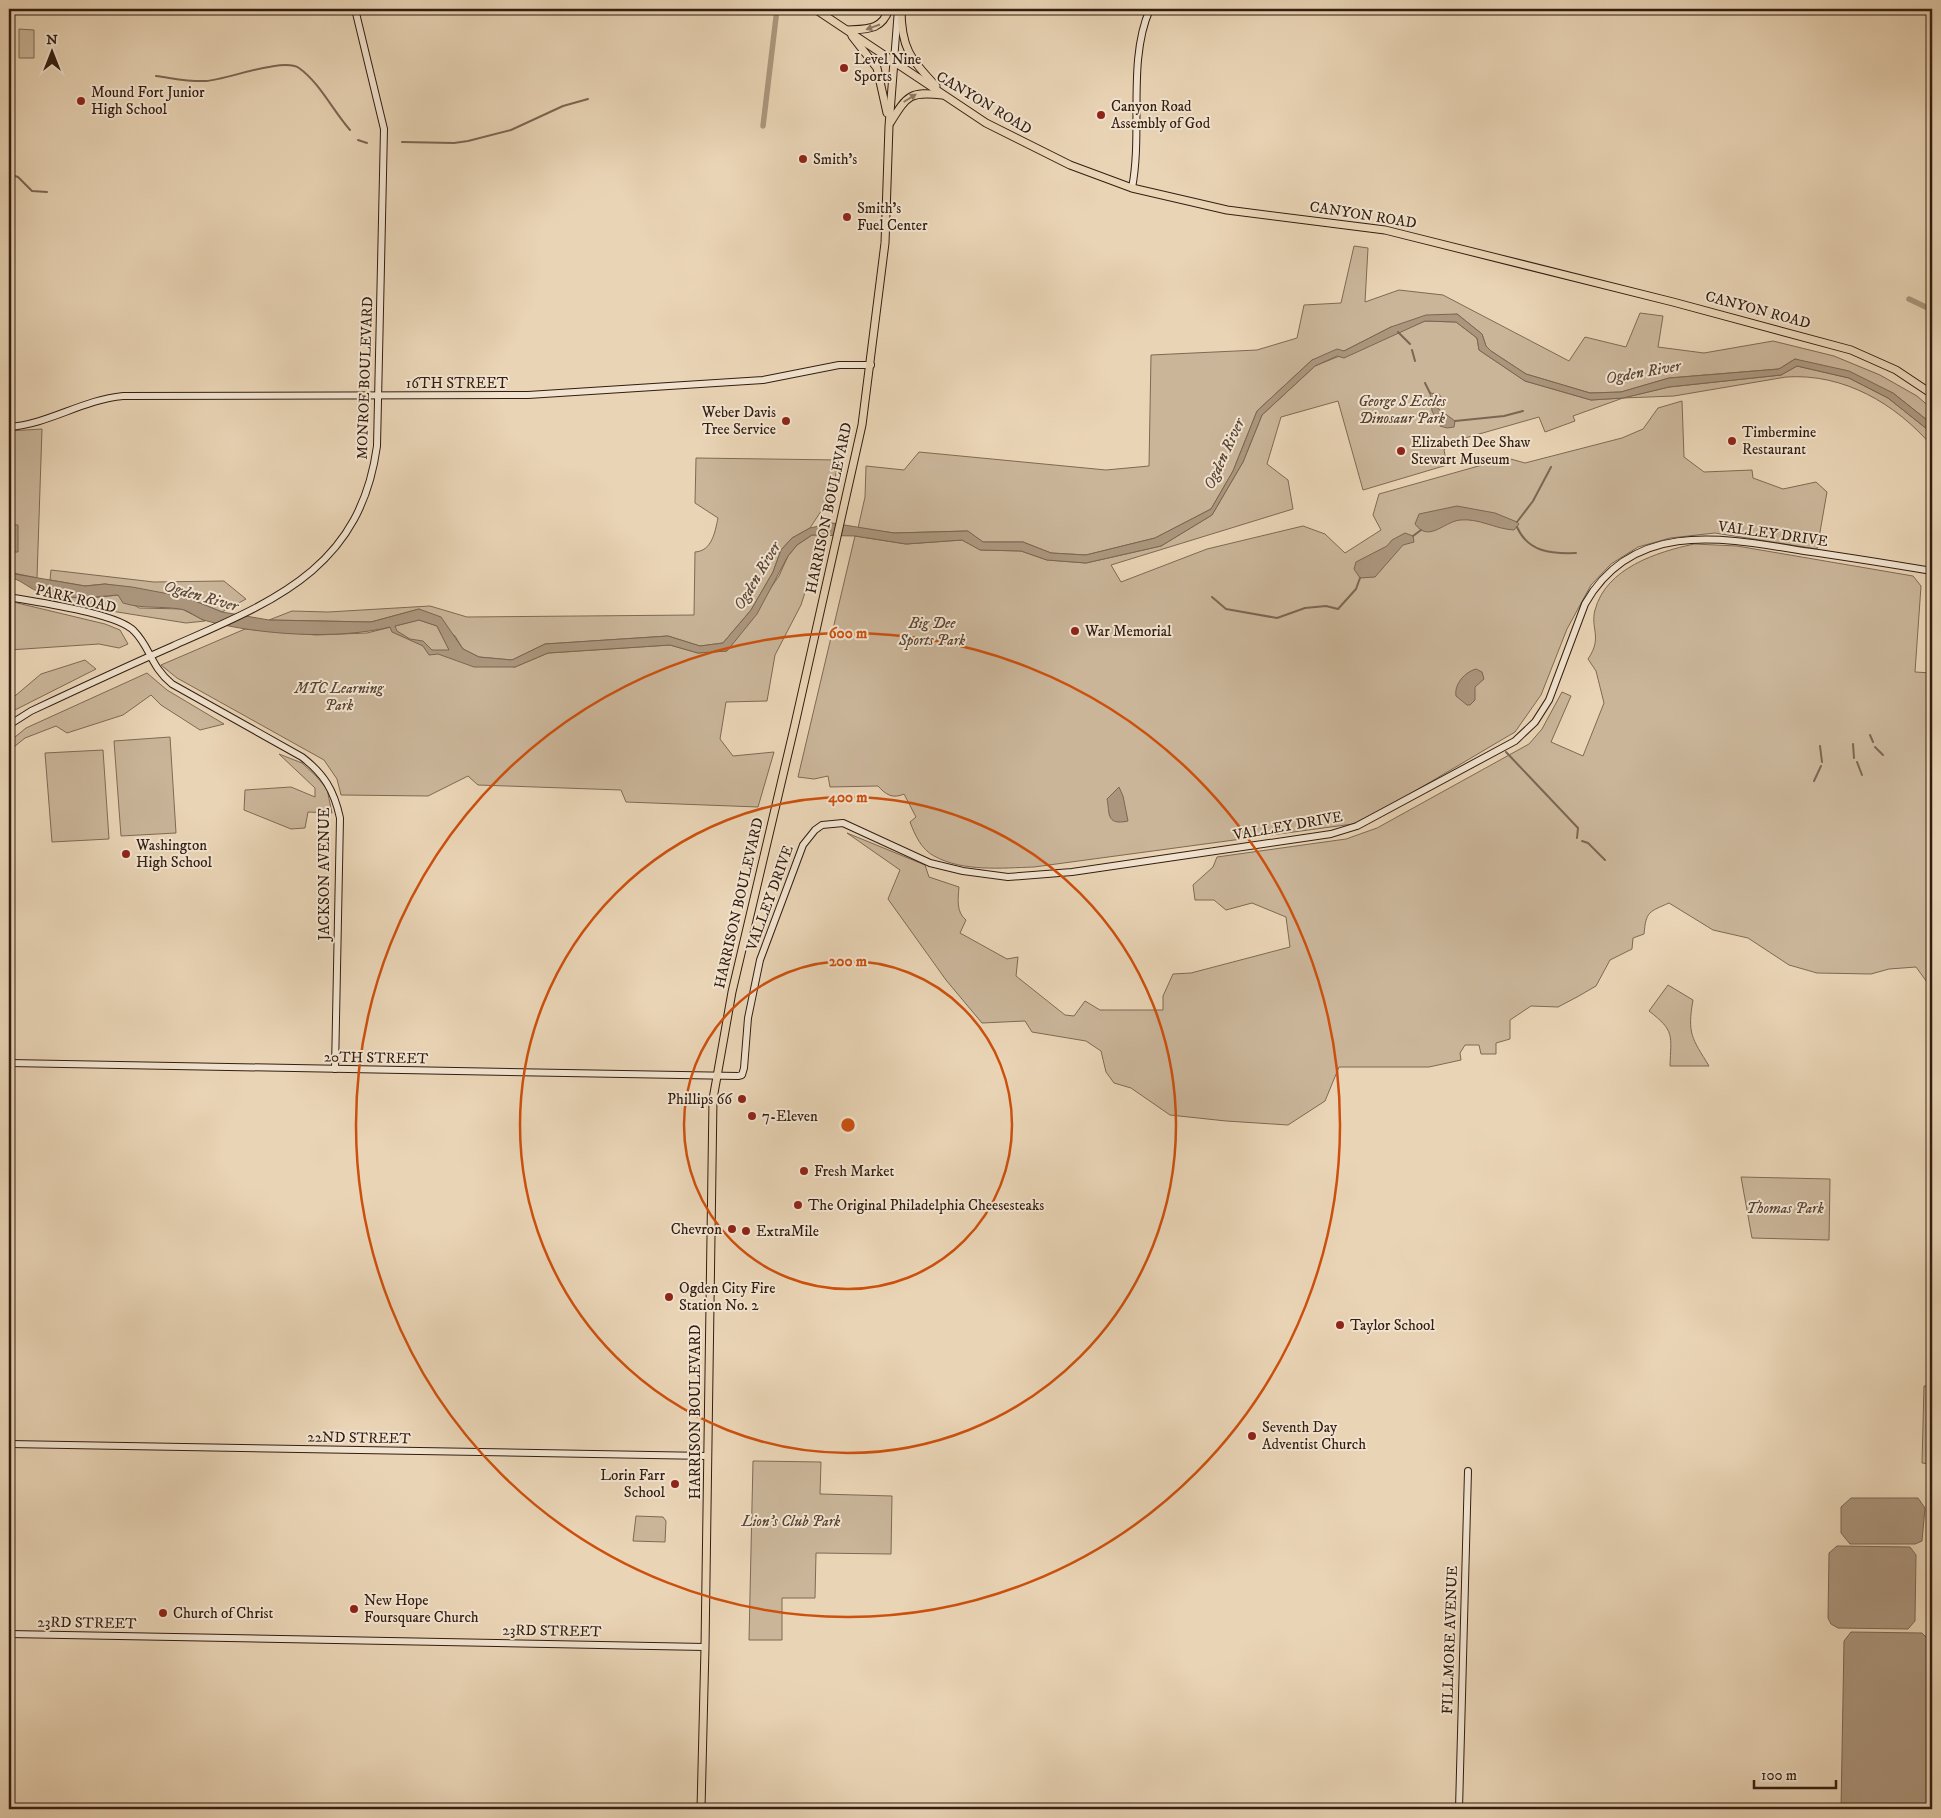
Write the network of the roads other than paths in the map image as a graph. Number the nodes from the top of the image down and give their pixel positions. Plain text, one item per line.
1 (356, 9) edge
2 (816, 9) edge
3 (889, 9) edge
4 (1150, 9) edge
5 (898, 10) edge
6 (848, 30) junction
7 (894, 61) junction
8 (945, 96) junction
9 (889, 126) junction
10 (1132, 188) junction
11 (871, 365) junction
12 (1932, 394) edge
13 (379, 395) junction
14 (9, 427) edge
15 (1932, 571) edge
16 (9, 597) edge
17 (150, 657) junction
18 (9, 725) edge
19 (9, 1063) edge
20 (335, 1069) junction
21 (742, 1075) joint
22 (717, 1076) junction
23 (9, 1444) edge
24 (708, 1456) junction
25 (1468, 1471) dead end
26 (9, 1634) edge
27 (705, 1647) junction
28 (701, 1809) edge
29 (1459, 1809) edge

1 - 13 street, MONROE BOULEVARD
2 - 6 main road, CANYON ROAD
3 -> 6 main road
4 - 10 street
5 - 7 street, HARRISON BOULEVARD
5 - 8 main road
6 - 7 main road, CANYON ROAD
6 - 9 main road
7 - 8 main road, CANYON ROAD
7 - 9 main road, HARRISON BOULEVARD
9 -> 8 main road
8 - 10 main road, CANYON ROAD
9 - 11 main road, HARRISON BOULEVARD
10 - 12 main road, CANYON ROAD
11 - 13 street, 16TH STREET
11 - 22 main road, HARRISON BOULEVARD
13 - 14 street, 16TH STREET
13 - 17 street, MONROE BOULEVARD
15 - 21 street, VALLEY DRIVE
16 - 17 street, PARK ROAD
17 - 18 street, MONROE BOULEVARD
17 - 20 street, JACKSON AVENUE
19 - 20 street, 20TH STREET
20 - 22 street, 20TH STREET
21 - 22 street, 20TH STREET
22 - 24 main road, HARRISON BOULEVARD
23 - 24 street, 22ND STREET
24 - 27 main road, HARRISON BOULEVARD
25 - 29 street, FILLMORE AVENUE
26 - 27 street, 23RD STREET
27 - 28 main road, HARRISON BOULEVARD

